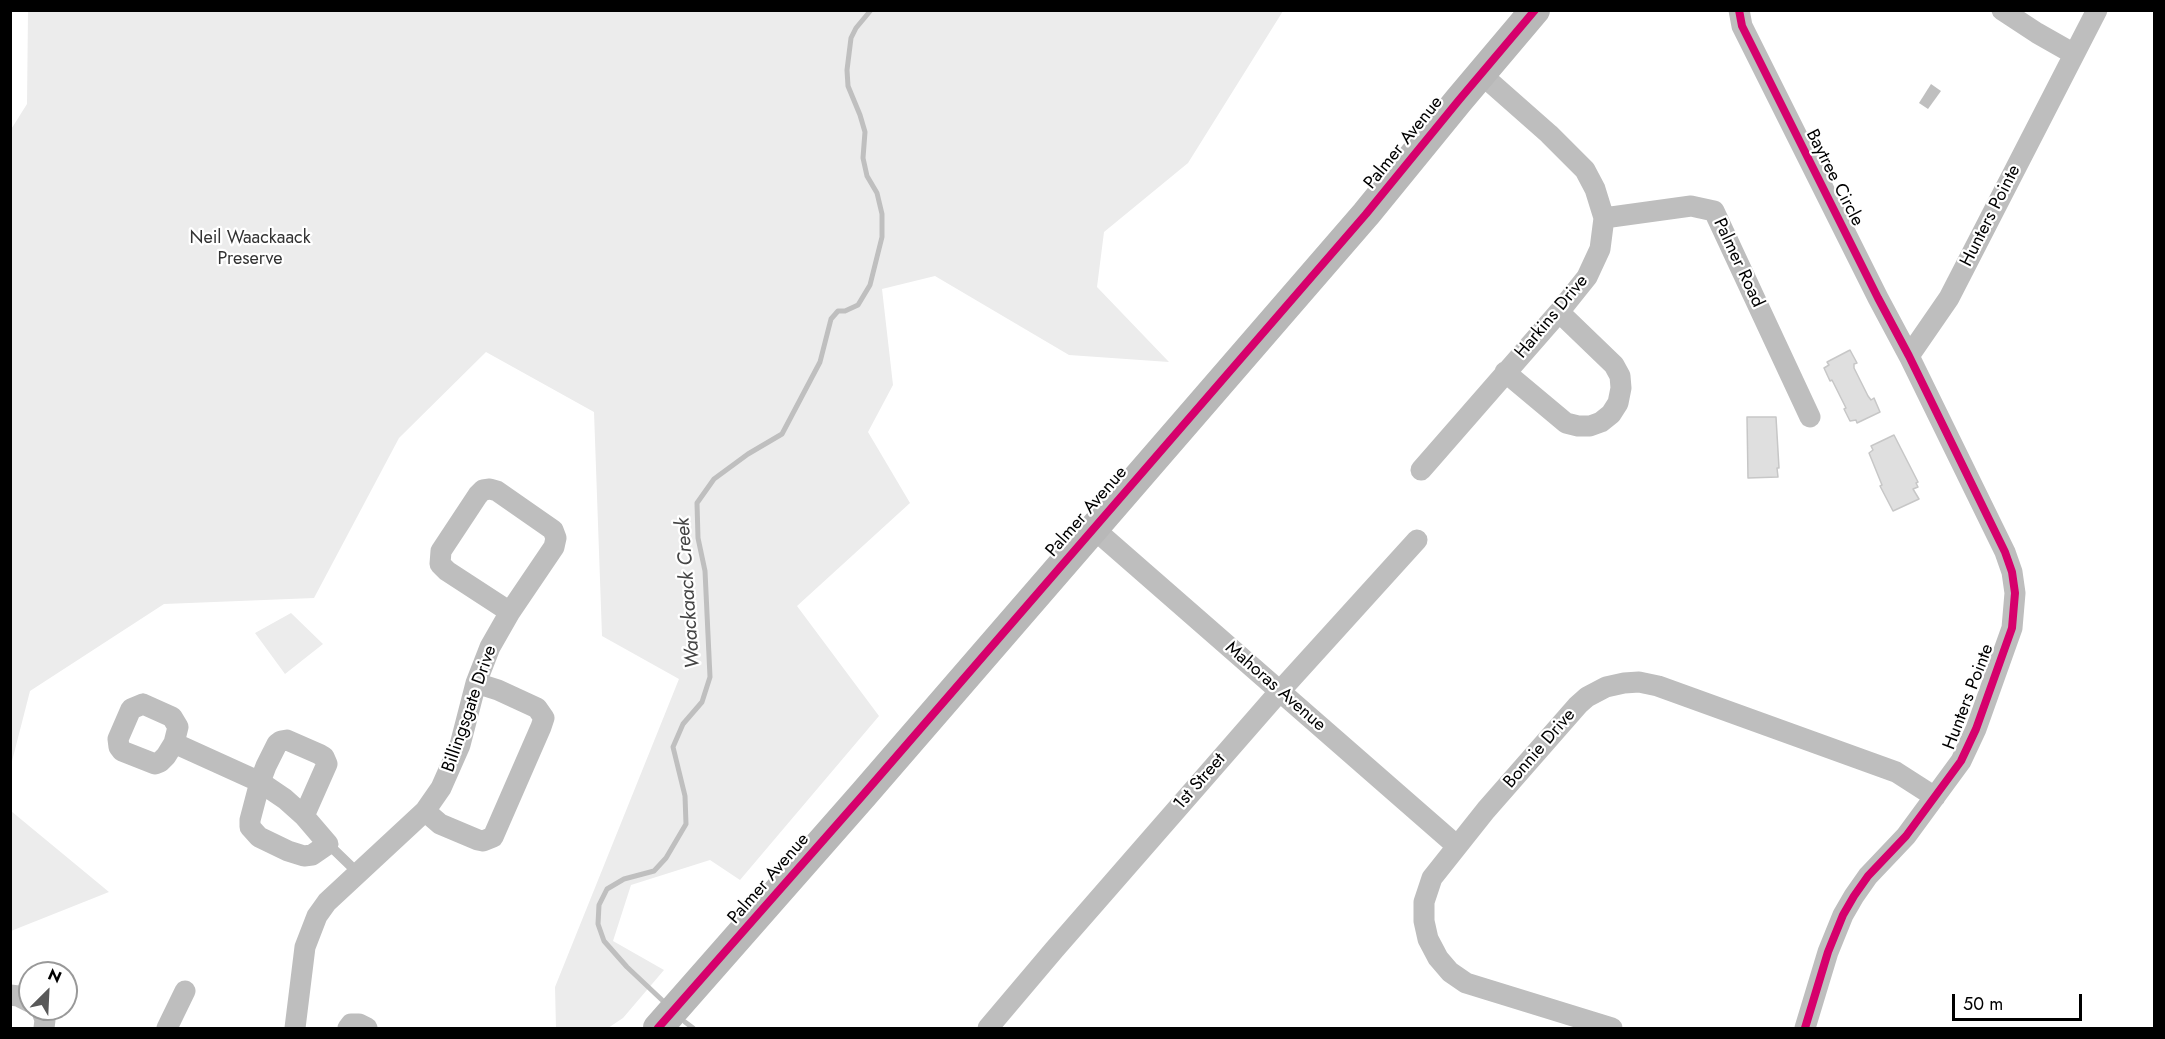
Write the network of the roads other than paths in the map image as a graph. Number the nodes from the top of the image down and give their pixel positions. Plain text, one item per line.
1 (1535, 10) edge
2 (1739, 10) edge
3 (2002, 10) edge
4 (2097, 10) edge
5 (2074, 54) junction
6 (1481, 74) junction
7 (1604, 218) junction
8 (1559, 312) junction
9 (1909, 356) junction
10 (1505, 372) junction
11 (1809, 417) dead end
12 (1421, 470) dead end
13 (1093, 528) junction
14 (1417, 540) dead end
15 (510, 612) junction
16 (476, 683) junction
17 (1280, 691) junction
18 (174, 743) dead end
19 (260, 782) junction
20 (1935, 797) junction
21 (425, 811) junction
22 (304, 816) junction
23 (328, 844) junction
24 (1457, 846) junction
25 (358, 873) junction
26 (185, 991) dead end
27 (167, 1029) edge
28 (295, 1029) edge
29 (348, 1029) edge
30 (368, 1029) edge
31 (658, 1029) edge
32 (988, 1029) edge
33 (1612, 1029) edge
34 (1805, 1029) edge

1 - 6 street, Palmer Avenue
2 - 9 street, Baytree Circle
3 - 5 street
4 - 5 street, Hunters Pointe
5 - 9 street, Hunters Pointe
6 - 7 street, Harkins Drive
6 - 13 street, Palmer Avenue
7 - 8 street, Harkins Drive
7 - 11 street, Palmer Road
8 - 10 street, Harkins Drive
8 - 10 street
9 - 20 street, Hunters Pointe
10 - 12 street, Harkins Drive
13 - 17 street, Mahoras Avenue
13 - 31 street, Palmer Avenue
14 - 17 street, 1st Street
15 - 15 street, Billingsgate Drive
15 - 16 street, Billingsgate Drive
16 - 21 street, Billingsgate Drive
16 - 21 street
17 - 24 street, Mahoras Avenue
17 - 32 street, 1st Street
18 - 19 street
19 - 22 street
19 - 22 street
19 - 23 street
20 - 24 street, Bonnie Drive
20 - 34 street, Hunters Pointe
21 - 25 street, Billingsgate Drive
22 - 23 street
23 - 25 lane
24 - 33 street, Bonnie Drive
25 - 28 street, Billingsgate Drive
26 - 27 street
29 - 30 street

